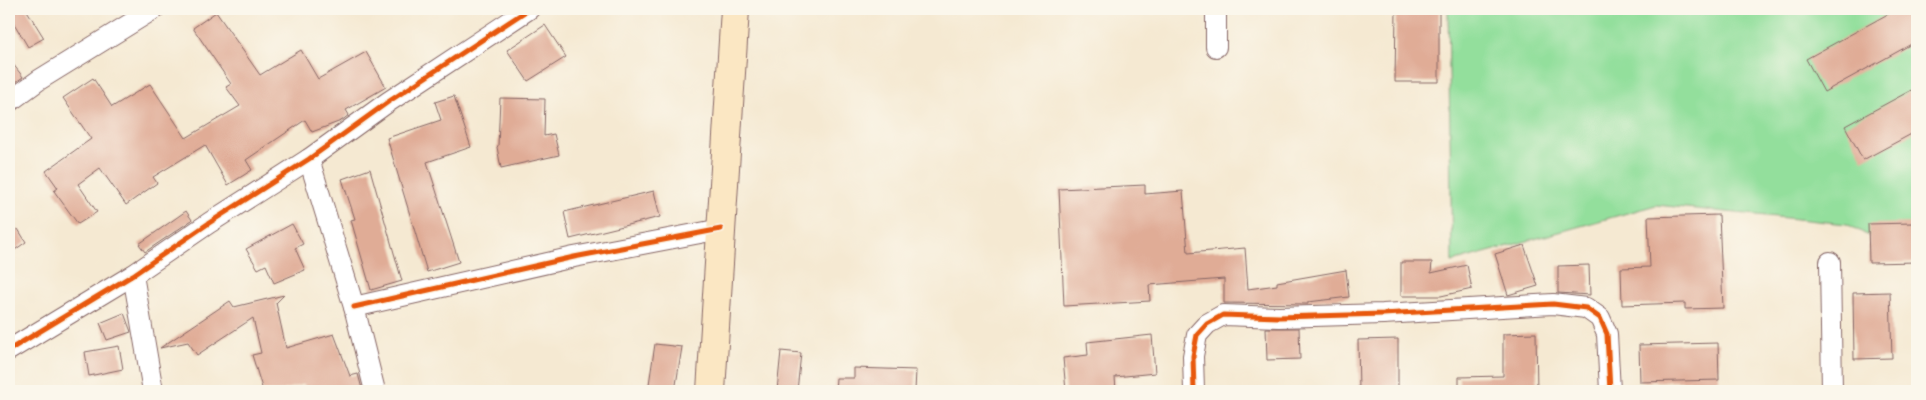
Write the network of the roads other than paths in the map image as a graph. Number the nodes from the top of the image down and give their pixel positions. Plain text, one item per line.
1 (154, 9) edge
2 (529, 9) edge
3 (735, 9) edge
4 (1216, 9) edge
5 (1216, 47) dead end
6 (9, 102) edge
7 (310, 159) junction
8 (721, 229) junction
9 (1830, 262) dead end
10 (132, 276) junction
11 (354, 307) junction
12 (9, 350) edge
13 (154, 391) edge
14 (375, 391) edge
15 (711, 391) edge
16 (1194, 391) edge
17 (1610, 391) edge
18 (1832, 391) edge

1 - 6 street
2 - 7 street
3 - 8 main road
4 - 5 street
7 - 10 street
7 - 11 street
8 - 11 street
8 - 15 main road
9 - 18 street
10 - 12 street
10 - 13 street
11 - 14 street
16 - 17 street

